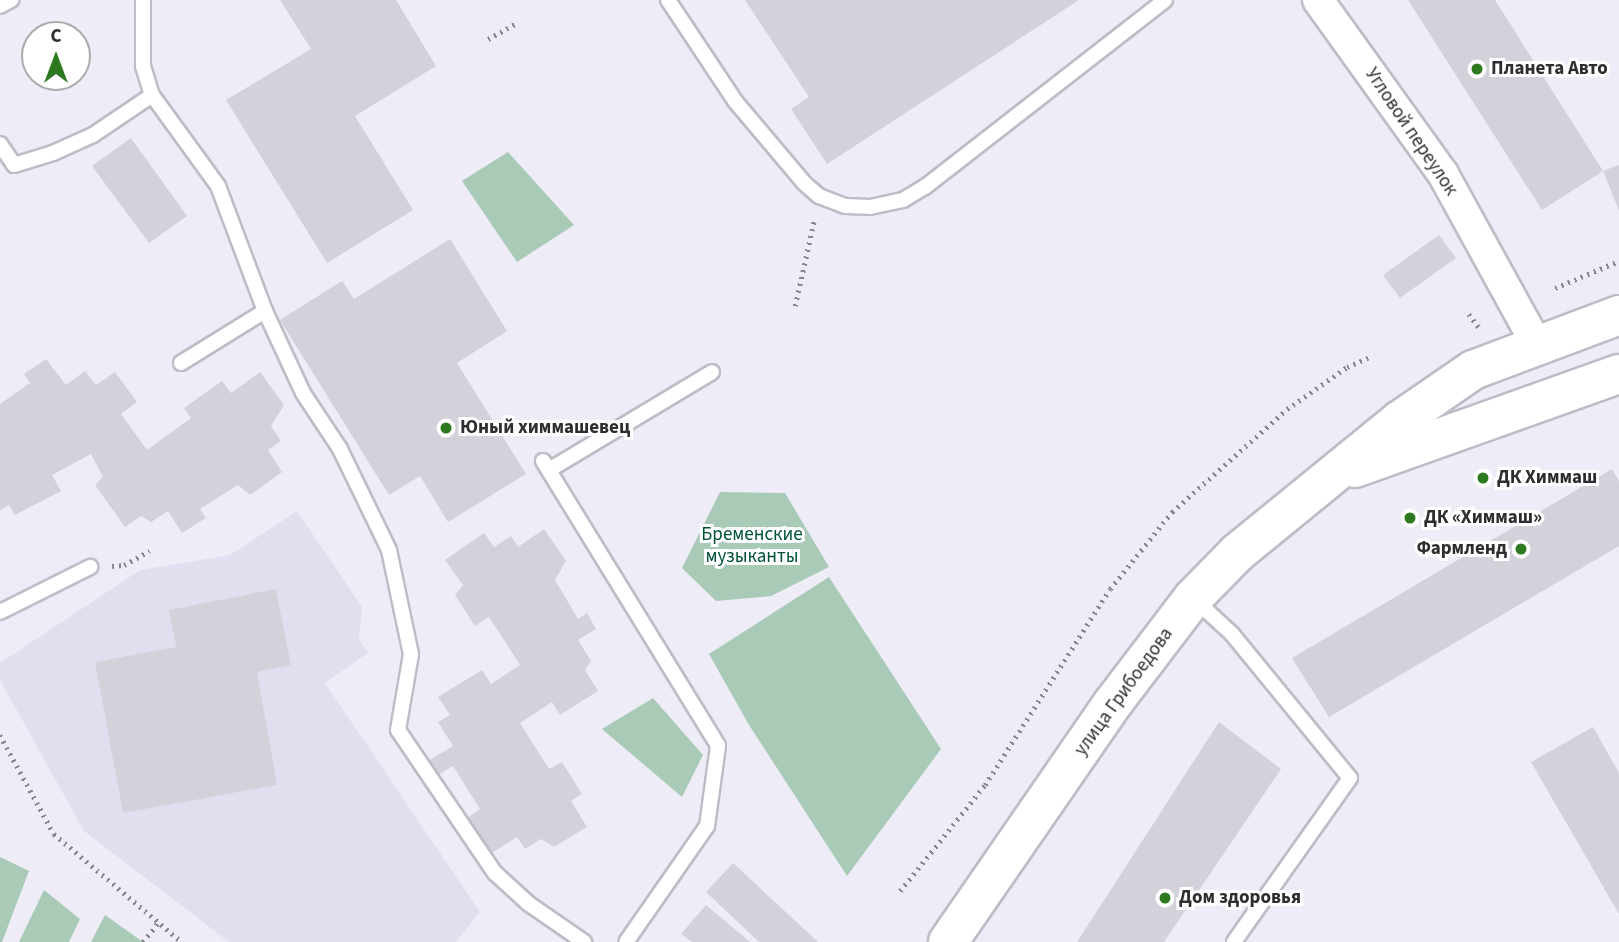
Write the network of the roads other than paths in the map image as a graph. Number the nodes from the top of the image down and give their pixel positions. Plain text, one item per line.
1 (11, 0) edge
2 (143, 0) edge
3 (668, 0) edge
4 (1165, 0) edge
5 (1318, 0) edge
6 (0, 6) edge
7 (152, 95) junction
8 (0, 144) edge
9 (265, 311) junction
10 (1619, 315) edge
11 (1536, 343) junction
12 (181, 363) dead end
13 (712, 372) dead end
14 (1619, 374) edge
15 (1336, 474) junction
16 (90, 567) dead end
17 (1193, 598) junction
18 (0, 612) edge
19 (584, 942) edge
20 (626, 942) edge
21 (948, 942) edge
22 (1234, 942) edge

1 - 6 lane
2 - 7 lane
3 - 4 lane
5 - 11 street, Угловой переулок
7 - 8 lane
7 - 9 lane
9 - 12 lane
9 - 19 lane
10 - 11 main road, улица Грибоедова
11 - 15 main road, улица Грибоедова
13 - 20 lane
14 - 15 main road, улица Грибоедова
15 - 17 main road, улица Грибоедова
16 - 18 lane
17 - 21 main road, улица Грибоедова
17 - 22 lane

